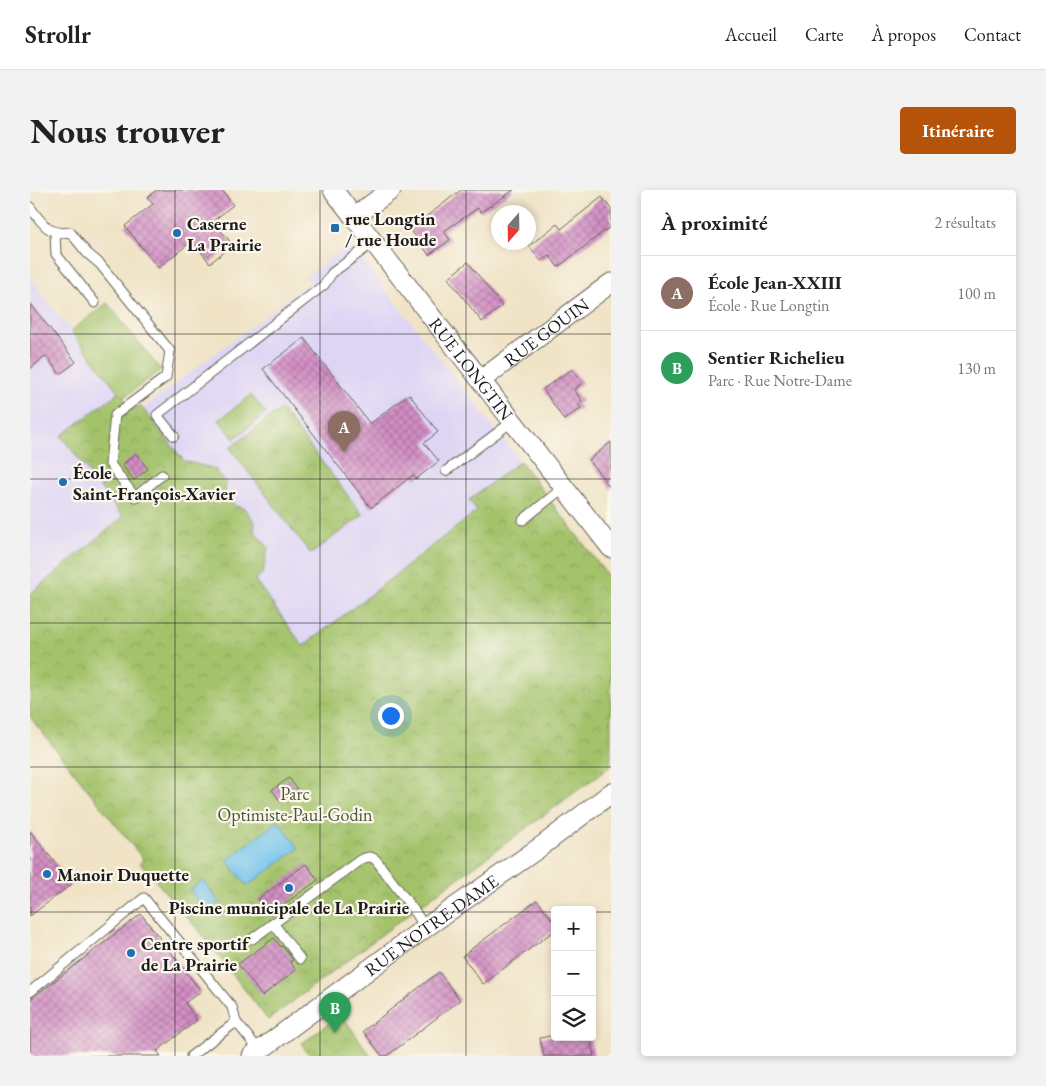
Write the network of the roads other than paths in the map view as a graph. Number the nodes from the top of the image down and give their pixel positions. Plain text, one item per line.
1 (333, 190) edge
2 (391, 190) edge
3 (30, 207) edge
4 (354, 217) junction
5 (55, 233) junction
6 (374, 242) junction
7 (611, 283) edge
8 (95, 303) dead end
9 (481, 380) junction
10 (513, 421) junction
11 (174, 436) dead end
12 (446, 471) dead end
13 (162, 475) dead end
14 (564, 487) junction
15 (523, 520) dead end
16 (610, 543) edge
17 (611, 793) edge
18 (273, 923) junction
19 (425, 928) junction
20 (252, 939) dead end
21 (300, 959) dead end
22 (30, 992) edge
23 (236, 1022) junction
24 (256, 1053) edge
25 (191, 1056) edge

1 - 4 street, RUE LONGTIN
2 - 4 street
3 - 5 lane
4 - 6 street, RUE LONGTIN
5 - 8 lane
5 - 13 lane
6 - 9 street, RUE LONGTIN
6 - 11 lane
7 - 9 street, RUE GOUIN
9 - 10 street, RUE LONGTIN
10 - 12 lane
10 - 14 street, RUE LONGTIN
14 - 15 lane
14 - 16 street, RUE LONGTIN
17 - 19 street, RUE NOTRE-DAME
18 - 19 lane
18 - 20 lane
18 - 21 lane
19 - 24 street, RUE NOTRE-DAME
22 - 23 lane
23 - 24 lane
23 - 25 lane

